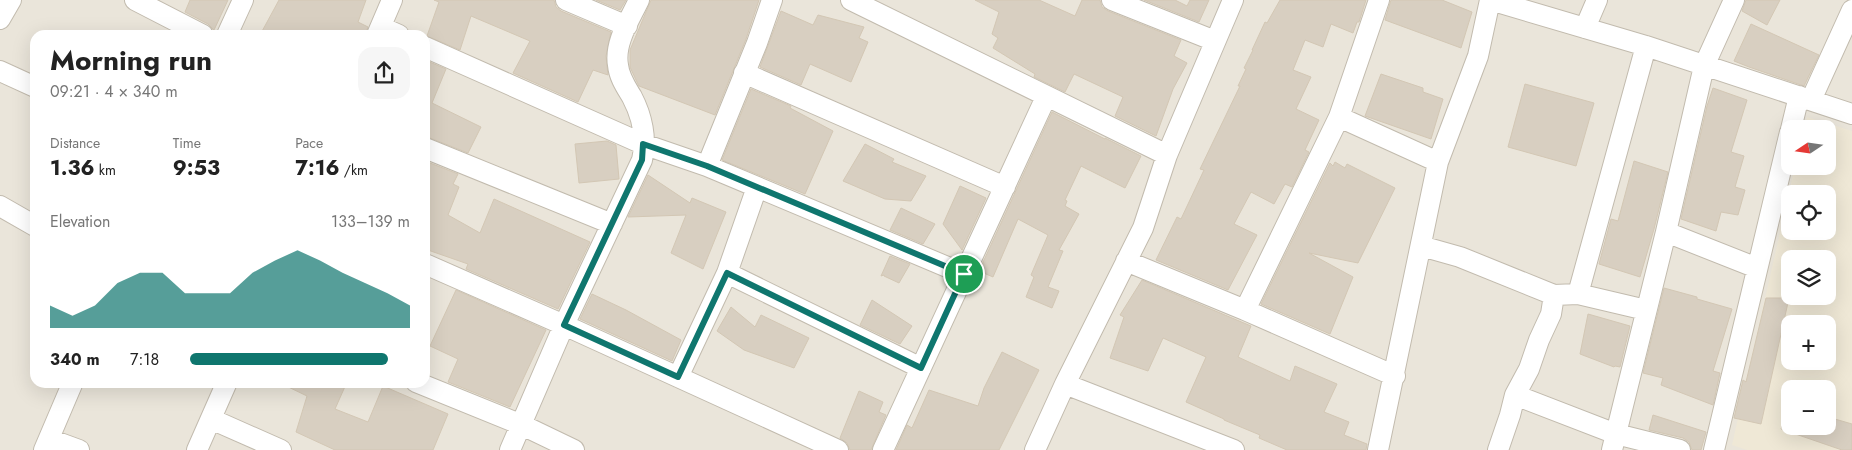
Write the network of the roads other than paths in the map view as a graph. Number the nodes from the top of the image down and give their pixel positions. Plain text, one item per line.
1 (12, 0) edge
2 (135, 0) edge
3 (243, 0) edge
4 (392, 0) edge
5 (566, 0) edge
6 (639, 0) edge
7 (772, 0) edge
8 (851, 0) edge
9 (1112, 0) edge
10 (1233, 0) edge
11 (1379, 0) edge
12 (1490, 0) edge
13 (1597, 0) edge
14 (1734, 0) edge
15 (1852, 10) edge
16 (0, 19) edge
17 (626, 26) junction
18 (1585, 28) junction
19 (193, 30) edge
20 (229, 30) edge
21 (385, 30) edge
22 (1215, 41) junction
23 (1646, 46) junction
24 (430, 49) edge
25 (1704, 66) junction
26 (0, 71) edge
27 (744, 73) junction
28 (30, 85) edge
29 (1046, 97) junction
30 (1805, 98) junction
31 (1852, 114) edge
32 (1339, 117) junction
33 (1795, 120) edge
34 (643, 144) junction
35 (430, 150) edge
36 (1167, 156) junction
37 (1438, 162) junction
38 (707, 166) junction
39 (1781, 168) edge
40 (757, 187) junction
41 (1005, 187) junction
42 (0, 206) edge
43 (30, 223) edge
44 (612, 224) junction
45 (1666, 232) junction
46 (1421, 246) junction
47 (1126, 261) junction
48 (430, 266) edge
49 (1757, 268) junction
50 (727, 273) junction
51 (964, 274) junction
52 (1578, 294) junction
53 (1554, 295) junction
54 (1244, 310) junction
55 (1646, 310) junction
56 (564, 325) junction
57 (921, 368) junction
58 (1395, 376) junction
59 (678, 377) junction
60 (1065, 384) junction
61 (71, 388) edge
62 (224, 388) edge
63 (430, 388) edge
64 (1515, 395) junction
65 (211, 419) junction
66 (522, 426) junction
67 (1614, 442) edge
68 (47, 445) edge
69 (79, 450) edge
70 (198, 450) edge
71 (281, 450) edge
72 (510, 450) edge
73 (574, 450) edge
74 (838, 450) edge
75 (883, 450) edge
76 (1035, 450) edge
77 (1234, 450) edge
78 (1378, 450) edge
79 (1498, 450) edge
80 (1680, 450) edge
81 (1714, 450) edge

1 - 16 street
2 - 19 street
3 - 20 street
4 - 21 street
5 - 17 street
6 - 17 street
7 - 27 street
8 - 29 street
9 - 22 street
10 - 22 street
11 - 32 street
12 - 18 street
12 - 37 street
13 - 18 street
14 - 25 street
15 - 30 street
17 - 34 street
18 - 23 street
22 - 36 street
23 - 25 street
23 - 52 street
24 - 34 street
25 - 30 street
25 - 45 street
26 - 28 street
27 - 38 street
27 - 41 street
29 - 36 street
29 - 41 street
30 - 31 street
30 - 33 street
32 - 37 street
32 - 54 street
34 - 38 street
34 - 44 street
35 - 44 street
36 - 47 street
37 - 46 street
38 - 40 street
39 - 49 street
40 - 50 street
40 - 51 street
41 - 51 street
42 - 43 street
44 - 56 street
45 - 49 street
45 - 55 street
46 - 53 street
46 - 58 street
47 - 54 street
47 - 60 street
48 - 56 street
49 - 81 street
50 - 57 street
50 - 59 street
51 - 57 street
52 - 53 street
52 - 55 street
53 - 64 street
54 - 58 street
55 - 67 street
56 - 59 street
56 - 66 street
57 - 75 street
58 - 78 street
59 - 74 street
60 - 76 street
60 - 77 street
61 - 68 street
62 - 65 street
63 - 66 street
64 - 67 street
64 - 79 street
65 - 70 street
65 - 71 street
66 - 72 street
66 - 73 street
67 - 80 street
68 - 69 street

